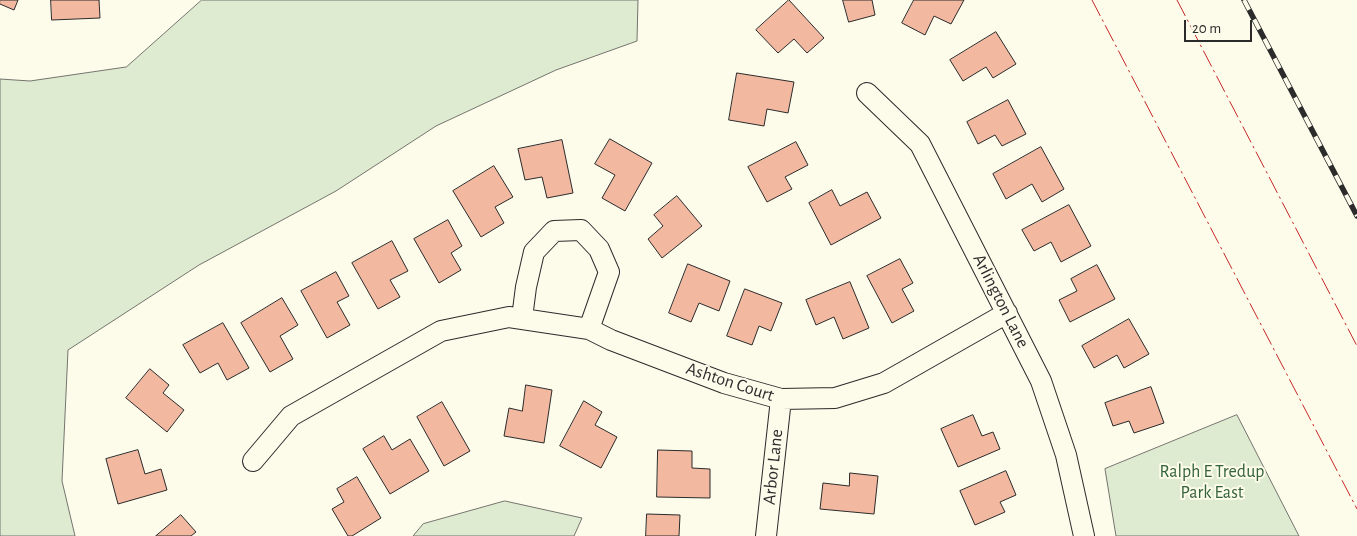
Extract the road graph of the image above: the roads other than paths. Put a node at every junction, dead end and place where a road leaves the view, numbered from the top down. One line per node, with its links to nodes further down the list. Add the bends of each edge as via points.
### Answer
1 (867, 93): 2 (street, Arlington Lane, via 920,144)
2 (1007, 313): 5 (street, Ashton Court, via 884,383 834,398); 8 (street, Arlington Lane, via 1041,381 1066,455)
3 (522, 318): 4 (street, Ashton Court); 4 (street, via 534,252 554,231 582,230 599,249 609,272); 6 (street, Ashton Court, via 509,317 441,331 291,416)
4 (589, 329): 5 (street, Ashton Court, via 724,383)
5 (781, 399): 7 (street, Arbor Lane)
6 (252, 461)
7 (766, 536)
8 (1084, 536)

